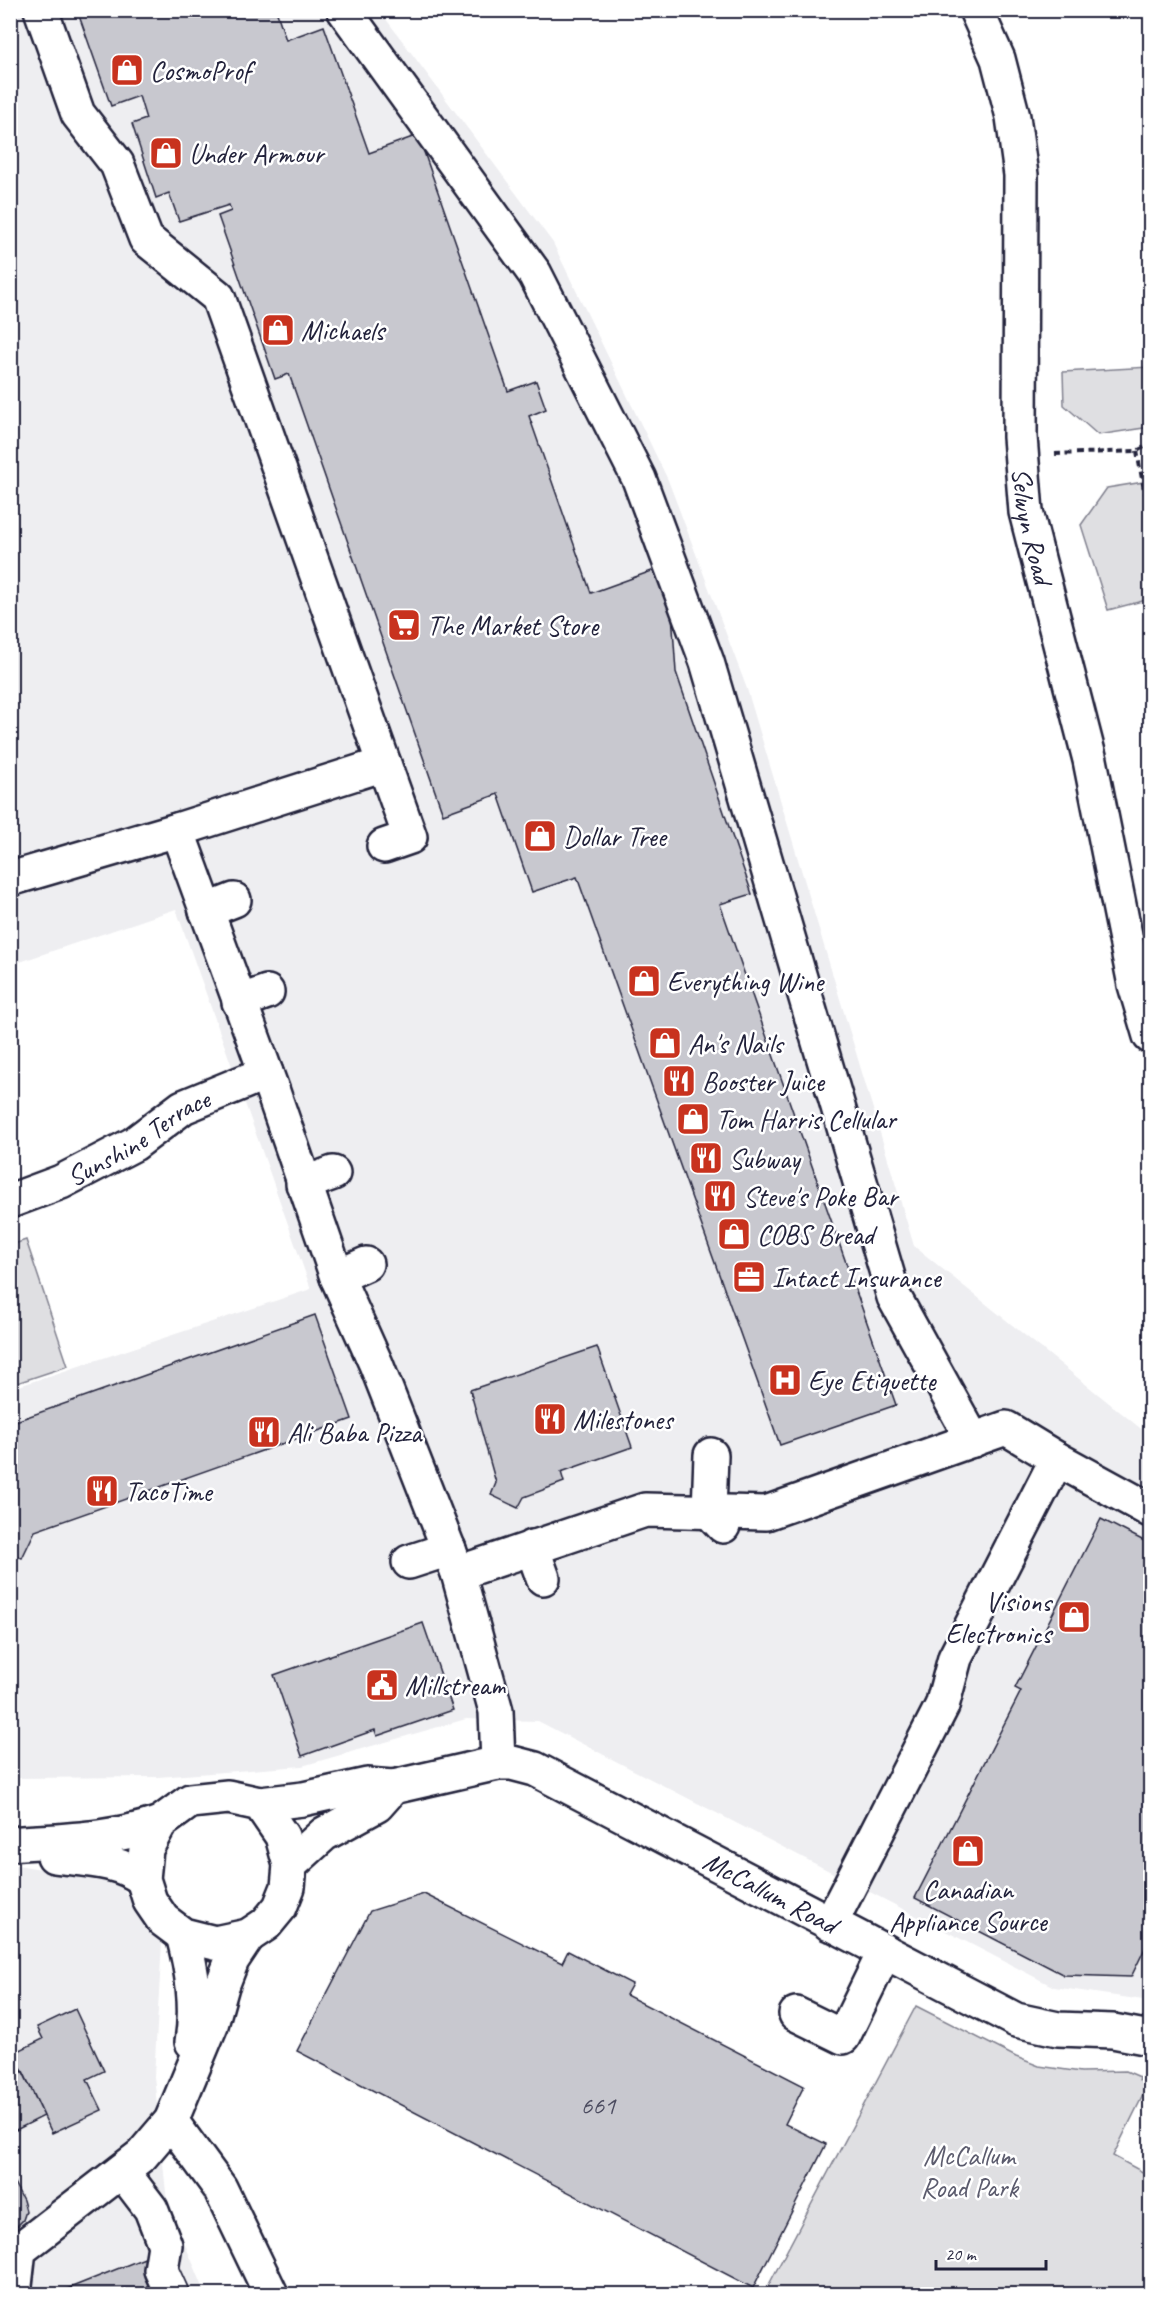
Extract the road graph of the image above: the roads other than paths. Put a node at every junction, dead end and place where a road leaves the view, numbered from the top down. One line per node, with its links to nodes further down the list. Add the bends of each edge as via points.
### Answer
1 (41, 10): 4 (street, via 51,68 78,114 94,154 117,164 137,242 218,297 213,318 343,684)
2 (344, 10): 15 (street, via 535,274 639,479 707,662 894,1297)
3 (976, 10): 8 (street, Selwyn Road, via 998,59 1022,175 1020,437 1026,512 1090,760 1135,985)
4 (384, 764): 5 (street); 6 (street, via 410,837)
5 (177, 830): 7 (street); 9 (street, via 220,906)
6 (384, 846)
7 (10, 879)
8 (1150, 1036)
9 (280, 1083): 11 (street); 12 (street, Sunshine Terrace, via 183,1107 134,1144 61,1182)
10 (333, 1173): 11 (street)
11 (303, 1184): 14 (street)
12 (10, 1201)
13 (366, 1264): 14 (street)
14 (337, 1277): 21 (street, via 388,1360)
15 (973, 1440): 17 (street, via 1006,1428); 19 (street, via 880,1481 766,1513)
16 (711, 1455): 19 (street)
17 (1057, 1459): 18 (street); 32 (street, via 955,1658 942,1706 866,1828)
18 (1150, 1510)
19 (717, 1520): 20 (street, via 645,1510 571,1546)
20 (532, 1547): 21 (street); 23 (street)
21 (454, 1561): 22 (street); 24 (street, via 496,1711)
22 (409, 1562)
23 (543, 1578)
24 (498, 1762): 25 (street, McCallum Road); 32 (street, McCallum Road, via 535,1769)
25 (393, 1787): 26 (street, McCallum Road, via 367,1785); 30 (street, via 378,1805 324,1834)
26 (260, 1804): 27 (street, via 228,1797 190,1801); 30 (street, via 282,1836)
27 (160, 1823): 28 (street, via 108,1837); 31 (street, via 146,1849)
28 (10, 1844)
29 (10, 1850): 31 (street, via 108,1862 130,1869)
30 (290, 1866): 34 (street, via 288,1887 280,1907 266,1924)
31 (142, 1879): 33 (street, via 163,1920)
32 (830, 1924): 35 (street, McCallum Road)
33 (183, 1935): 34 (street, via 215,1943); 38 (street, via 195,2006)
34 (248, 1936): 38 (street, via 232,1960)
35 (885, 1951): 36 (street, via 843,2037); 37 (street, McCallum Road, via 1016,2020 1058,2029 1113,2031)
36 (796, 2014)
37 (1150, 2038)
38 (184, 2091): 39 (street)
39 (171, 2121): 40 (street, via 142,2155); 44 (street, via 220,2188)
40 (122, 2171): 41 (street, via 65,2203); 43 (street, via 151,2209 165,2245 162,2270)
41 (15, 2250): 42 (street)
42 (14, 2295)
43 (172, 2295)
44 (271, 2295)

